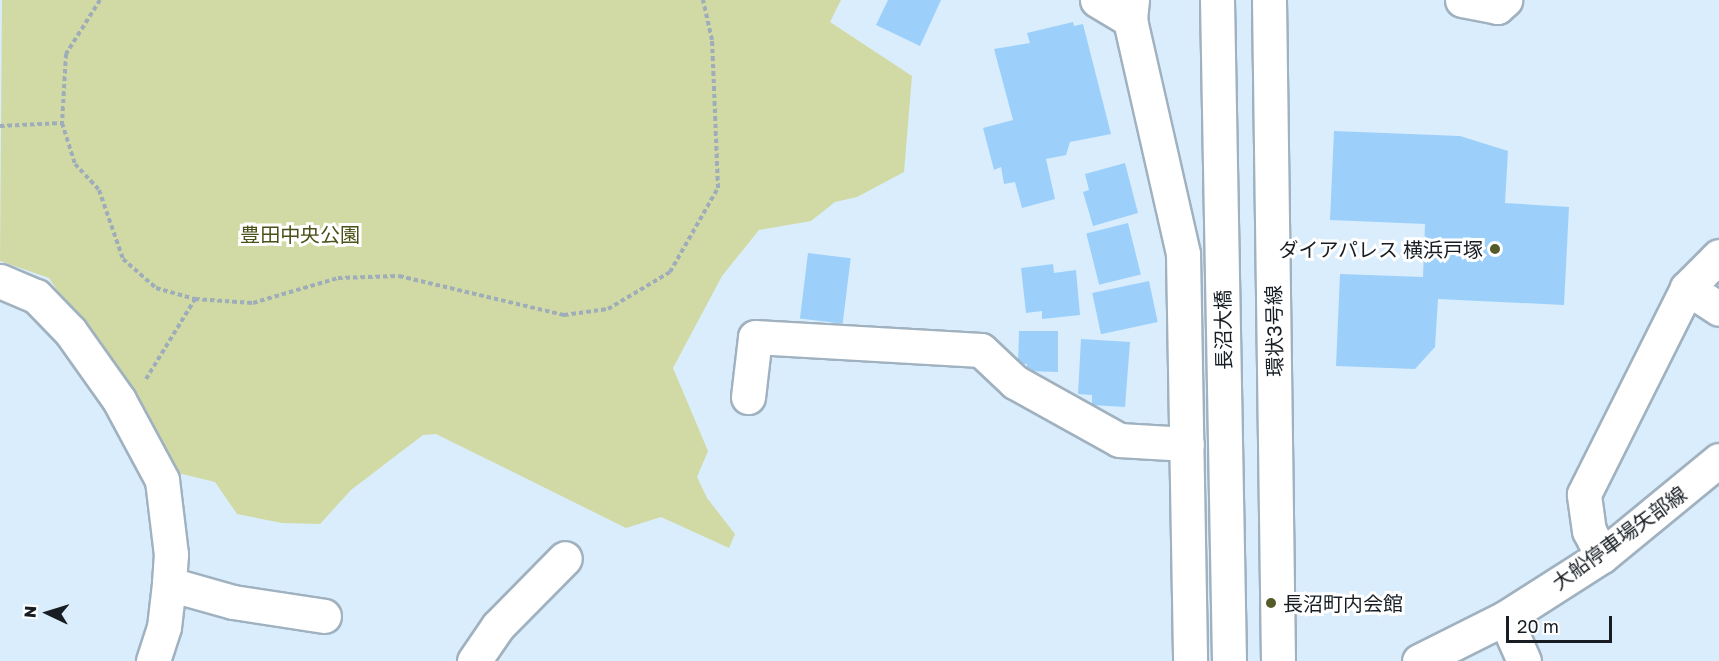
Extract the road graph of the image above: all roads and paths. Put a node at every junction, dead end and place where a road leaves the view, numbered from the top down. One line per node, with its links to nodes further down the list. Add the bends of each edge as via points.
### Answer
1 (100, 0): 9 (path, via 66,54)
2 (703, 0): 14 (path, via 712,40 718,188 670,272 608,309 564,315 399,276 338,278 253,303)
3 (1097, 0): 8 (street)
4 (1216, 0): 28 (street, 長沼大橋)
5 (1269, 0): 29 (street, 環状3号線)
6 (1462, 0): 7 (street, via 1497,7)
7 (1505, 0)
8 (1131, 10): 18 (street, via 1183,254)
9 (63, 123): 10 (path); 14 (path, via 75,164 99,190 123,259 156,288)
10 (0, 126)
11 (1719, 256): 13 (street)
12 (0, 281): 17 (street, via 36,296 70,331)
13 (1687, 288): 15 (street); 20 (street, via 1584,494 1589,531)
14 (195, 299): 17 (path, via 152,374)
15 (1719, 309)
16 (748, 398): 18 (street, via 755,337 981,350 1015,382 1119,440)
17 (119, 400): 22 (street, via 162,480 170,536)
18 (1187, 444): 27 (street)
19 (1719, 460): 20 (street, 大船停車場矢部線)
20 (1602, 556): 24 (street, 大船停車場矢部線)
21 (565, 558): 26 (street, via 498,626)
22 (170, 584): 23 (street, via 233,602); 25 (street, via 164,627)
23 (324, 616)
24 (1504, 618): 30 (street, 大船停車場矢部線); 31 (street)
25 (153, 661)
26 (474, 661)
27 (1190, 661)
28 (1229, 661)
29 (1278, 661)
30 (1419, 661)
31 (1524, 661)

